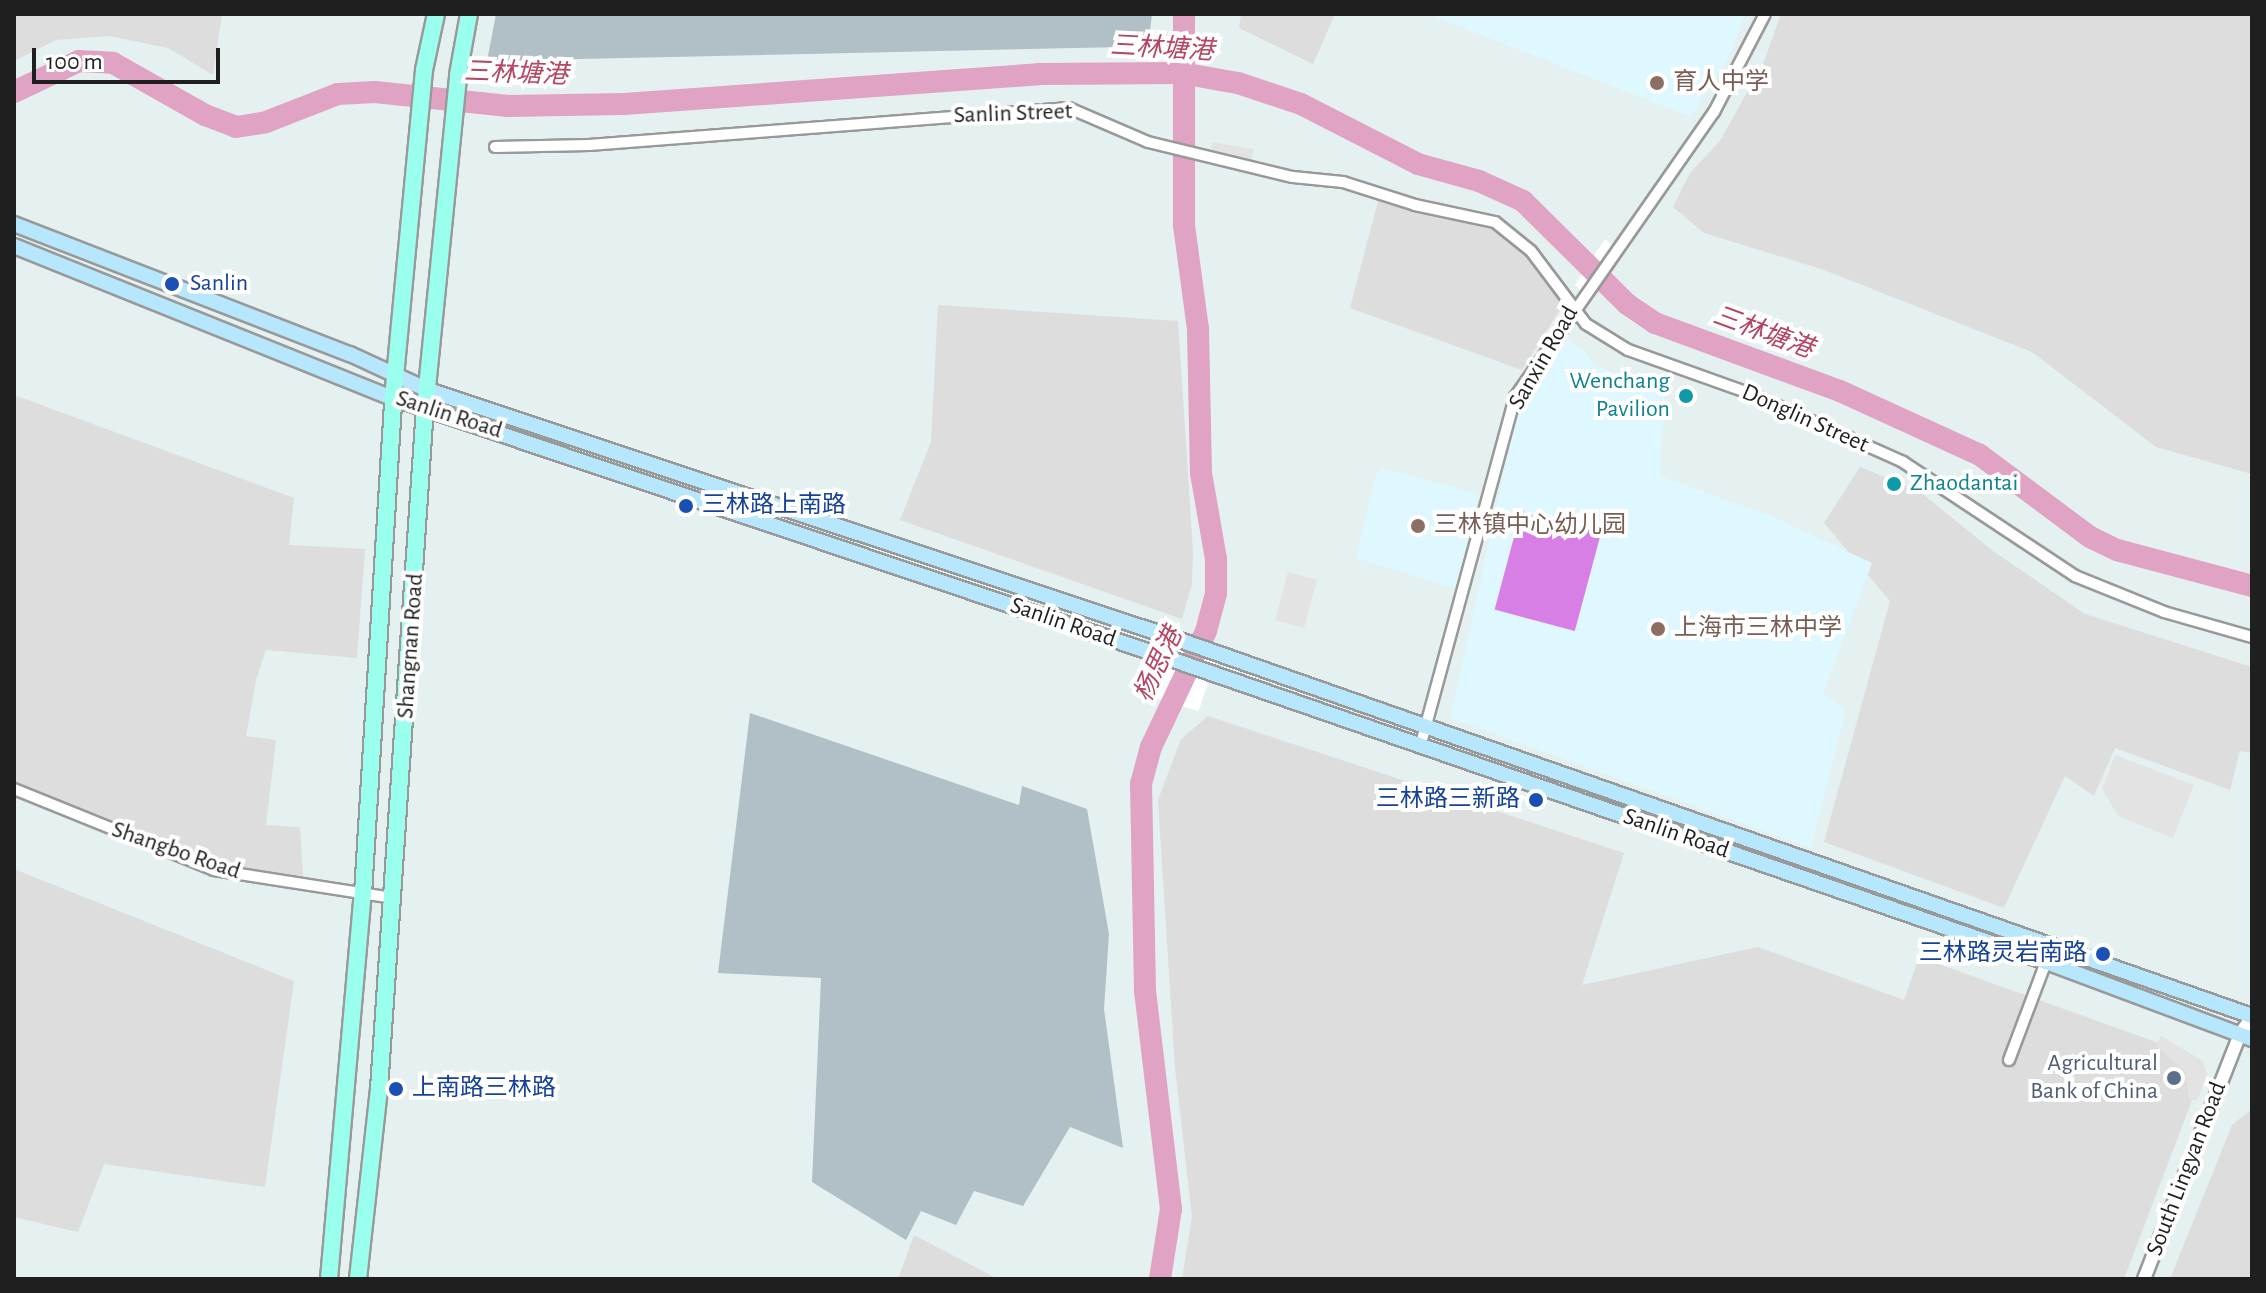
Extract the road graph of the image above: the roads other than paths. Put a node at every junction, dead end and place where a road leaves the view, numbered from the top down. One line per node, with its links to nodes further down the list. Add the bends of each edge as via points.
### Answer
1 (436, 14): 8 (main road, Shangnan Road, via 424,70)
2 (469, 14): 9 (main road, Shangnan Road, via 458,75)
3 (1765, 14): 7 (street, Sanxin Road, via 1714,112)
4 (495, 147): 7 (street, Sanlin Street, via 1080,110 1148,142 1495,222 1531,251)
5 (14, 224): 8 (main road, Sanlin Road, via 350,354)
6 (14, 246): 10 (main road, Sanlin Road)
7 (1576, 303): 12 (street, Donglin Street, via 1596,331 1642,357 1749,393 1903,462 2075,576 2164,612); 13 (street, Sanxin Road, via 1515,397)
8 (396, 378): 9 (main road, Sanlin Road); 10 (main road, Shangnan Road)
9 (428, 390): 11 (main road, Shangnan Road); 13 (main road, Sanlin Road, via 1168,636)
10 (393, 398): 11 (main road, Sanlin Road); 16 (main road, Shangnan Road)
11 (425, 408): 14 (main road, Sanlin Road); 17 (main road, Shangnan Road)
12 (2252, 637)
13 (1423, 729): 14 (street, Sanxin Road); 19 (main road, Sanlin Road)
14 (1420, 747): 18 (main road, Sanlin Road)
15 (14, 789): 16 (street, Shangbo Road, via 214,870)
16 (363, 894): 17 (street, Shangbo Road); 22 (main road, Shangnan Road)
17 (392, 898): 23 (main road, Shangnan Road)
18 (2046, 962): 20 (main road, Sanlin Road); 21 (street)
19 (2252, 1017): 20 (street, South Lingyan Road)
20 (2246, 1037): 24 (street, South Lingyan Road)
21 (2009, 1060)
22 (329, 1279)
23 (358, 1279)
24 (2144, 1279)

